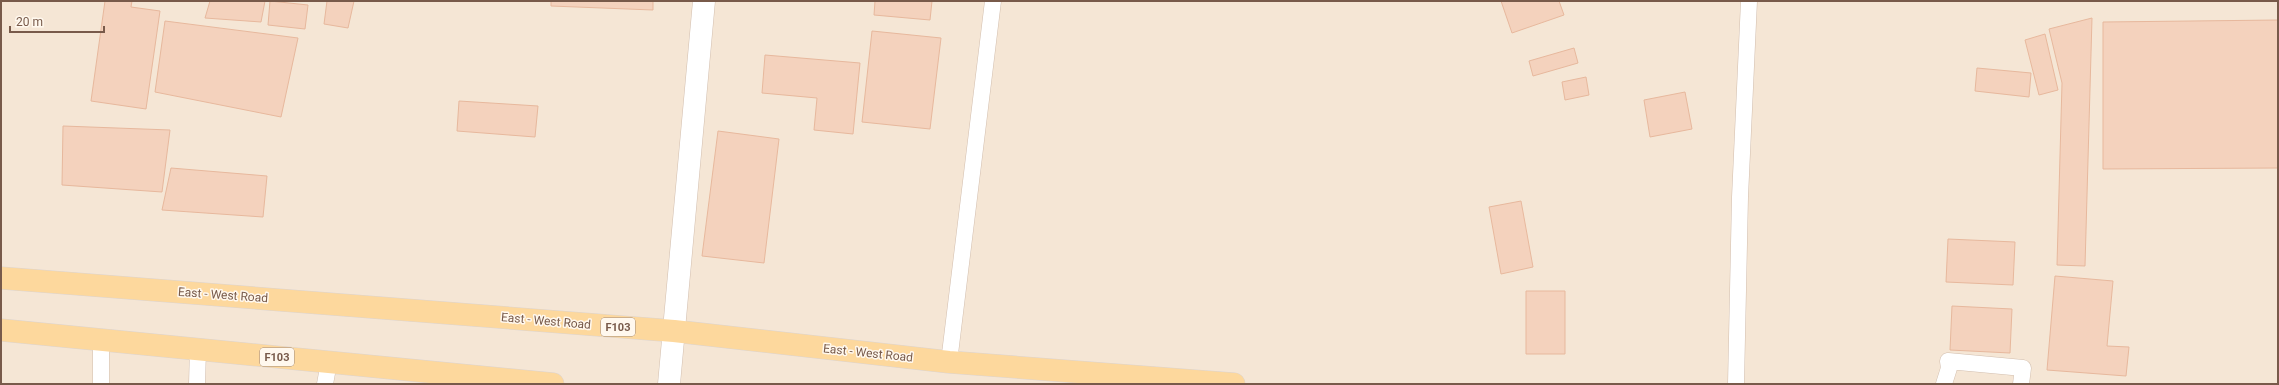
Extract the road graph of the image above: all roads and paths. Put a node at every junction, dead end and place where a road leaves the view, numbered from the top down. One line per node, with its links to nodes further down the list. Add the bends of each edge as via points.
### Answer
1 (704, 1): 6 (street)
2 (993, 1): 10 (lane)
3 (1749, 1): 17 (lane, via 1740,197)
4 (1, 278): 6 (main road, East - West Road / F103)
5 (1, 330): 7 (main road, F103)
6 (674, 331): 10 (main road, East - West Road / F103); 15 (street)
7 (101, 340): 8 (main road, F103); 11 (lane)
8 (198, 349): 9 (main road, F103); 12 (lane)
9 (329, 362): 13 (lane); 14 (main road, F103)
10 (949, 362): 16 (main road, East - West Road / F103)
11 (101, 384)
12 (197, 384)
13 (325, 384)
14 (553, 384)
15 (669, 384)
16 (1234, 384)
17 (1736, 384)
18 (1944, 384): 19 (lane, via 1949,368 1948,361 2023,368)
19 (2020, 384)

